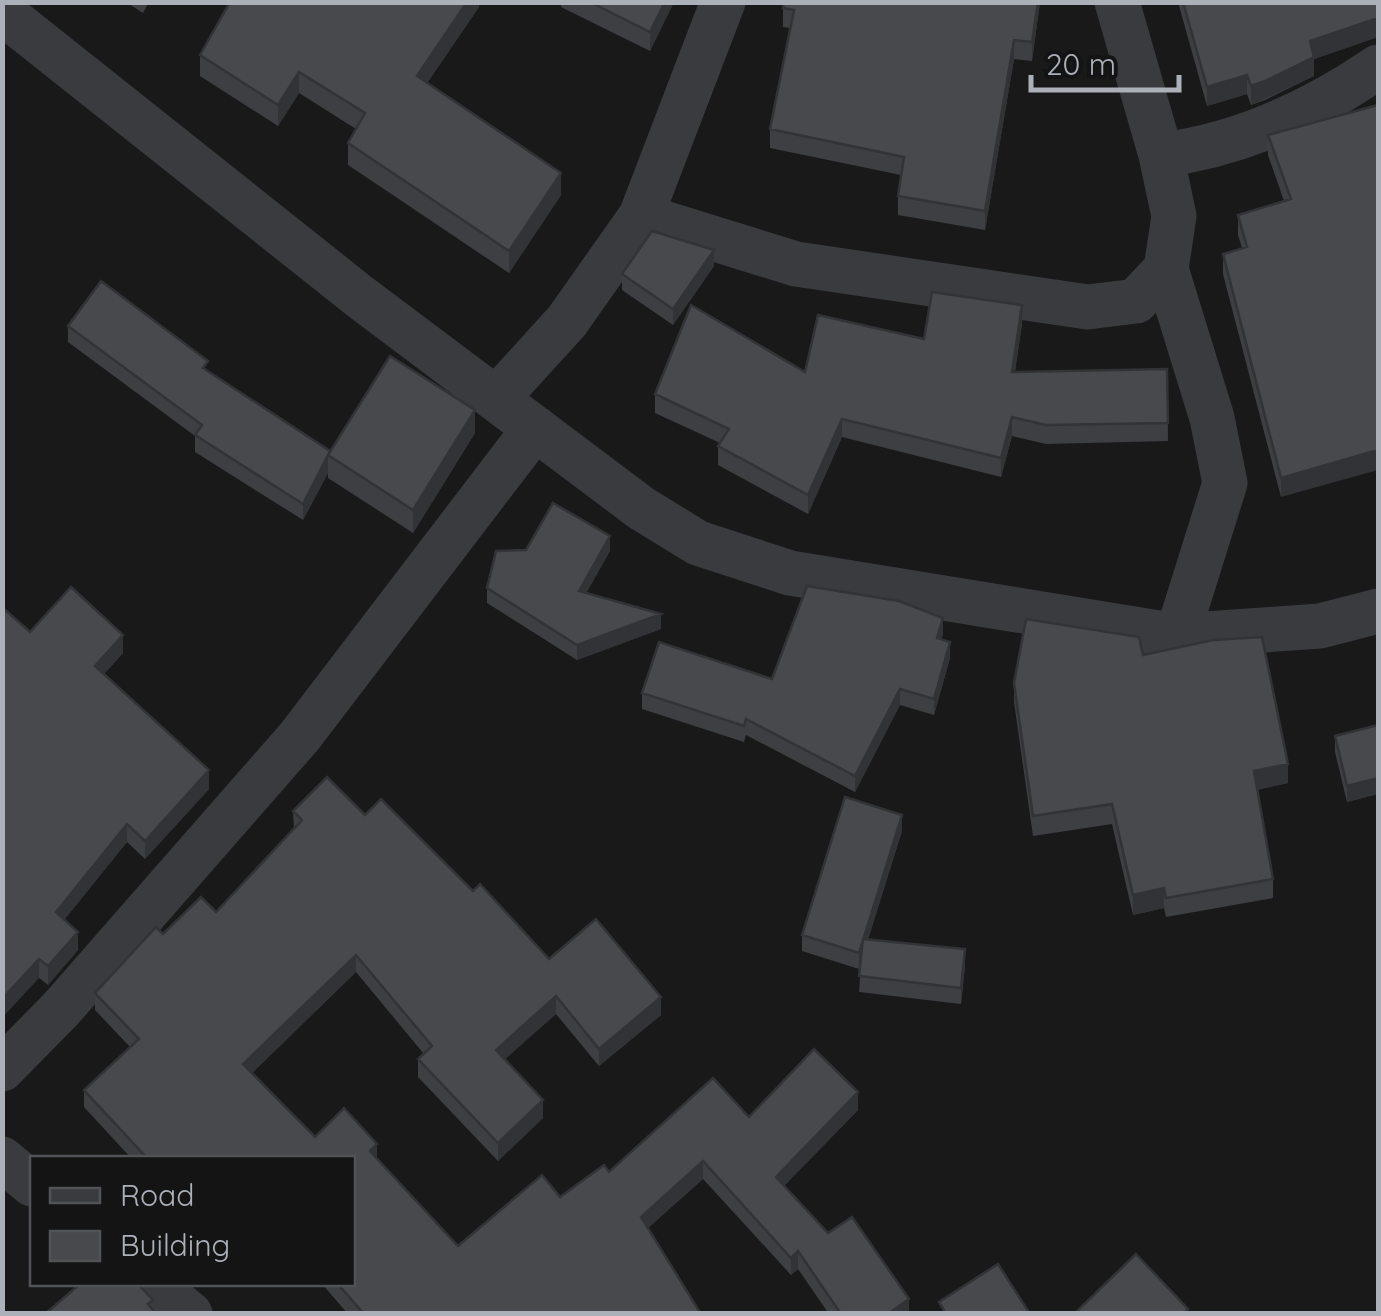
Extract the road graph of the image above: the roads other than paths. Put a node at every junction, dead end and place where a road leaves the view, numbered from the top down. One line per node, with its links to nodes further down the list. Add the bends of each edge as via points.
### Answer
1 (722, 2): 6 (street)
2 (1117, 2): 5 (street)
3 (2, 12): 8 (street)
4 (1378, 67): 5 (street, via 1272,127 1210,149)
5 (1162, 155): 7 (street, via 1174,216)
6 (641, 216): 7 (street, via 796,264 1088,307 1136,302); 8 (street, via 567,321)
7 (1166, 269): 11 (street, via 1226,483)
8 (496, 399): 9 (street)
9 (535, 428): 11 (street, via 698,542 790,573); 12 (street, via 300,736)
10 (1378, 611): 11 (street, via 1320,626)
11 (1177, 636)
12 (2, 1069)
13 (2, 1158): 14 (street)
14 (30, 1182)
15 (156, 1286): 16 (street)
16 (190, 1314)

